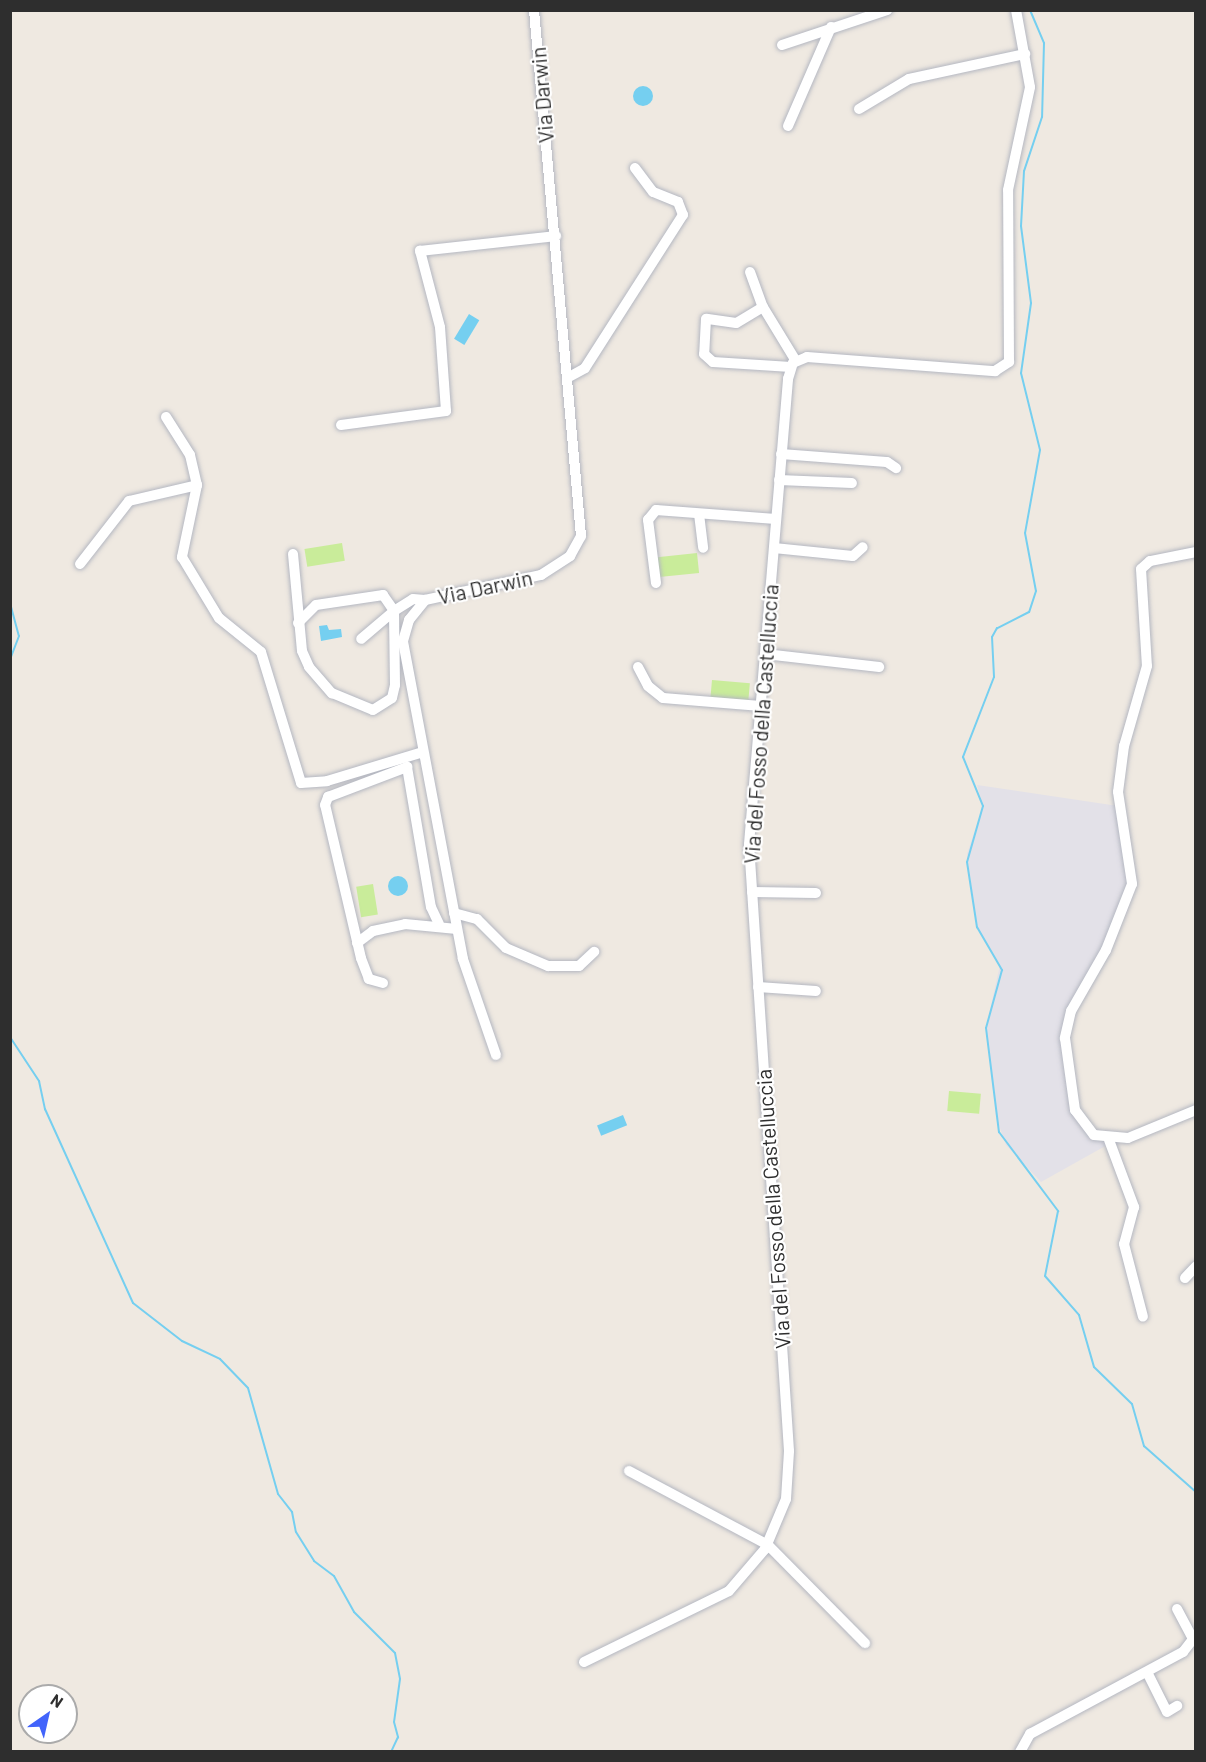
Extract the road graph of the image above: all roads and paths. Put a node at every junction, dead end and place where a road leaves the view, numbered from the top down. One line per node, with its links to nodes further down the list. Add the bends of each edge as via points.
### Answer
1 (534, 10): 10 (street, Via Darwin)
2 (887, 10): 4 (street)
3 (1016, 10): 6 (street)
4 (831, 27): 5 (street); 8 (street)
5 (782, 45)
6 (1025, 54): 7 (street, via 909,79); 13 (street, via 1029,103 1008,195 1009,362 995,371 811,357)
7 (859, 109)
8 (788, 126)
9 (635, 168): 14 (street, via 653,192 678,202 683,216 585,368)
10 (556, 236): 14 (street, Via Darwin); 16 (street, via 423,249 419,257 441,336 446,411)
11 (750, 272): 12 (street)
12 (763, 307): 13 (street); 13 (street, via 736,322 706,319 704,354 713,362)
13 (793, 364): 17 (street, Via del Fosso della Castelluccia)
14 (569, 378): 33 (street, Via Darwin, via 582,524 575,550 541,575)
15 (166, 417): 21 (street, via 190,455)
16 (341, 424)
17 (781, 454): 18 (street, via 887,462); 19 (street, Via del Fosso della Castelluccia)
18 (896, 468)
19 (779, 480): 20 (street); 25 (street, Via del Fosso della Castelluccia)
20 (852, 483)
21 (197, 485): 22 (street); 23 (street)
22 (180, 490): 23 (street); 31 (street, via 129,501)
23 (196, 500): 41 (street, via 181,542 182,557 219,618 261,652 301,783 327,781)
24 (699, 514): 25 (street); 27 (street); 32 (street, via 656,510 650,515)
25 (776, 519): 28 (street, Via del Fosso della Castelluccia)
26 (862, 547): 28 (street, via 853,556)
27 (703, 548)
28 (774, 548): 37 (street, Via del Fosso della Castelluccia)
29 (1196, 552): 54 (street, via 1150,561 1141,569 1148,666 1124,746 1118,792 1132,885 1065,1031 1077,1116 1090,1132)
30 (293, 554): 35 (street)
31 (80, 564)
32 (656, 584)
33 (425, 600): 34 (street, via 413,599); 41 (street, Via Darwin, via 409,620 403,641)
34 (394, 611): 35 (street, via 390,600 378,595 316,605); 35 (street, via 395,685 392,698 374,710 332,693 318,680 302,651); 36 (street)
35 (298, 623)
36 (361, 639)
37 (765, 654): 38 (street); 40 (street, Via del Fosso della Castelluccia)
38 (879, 666)
39 (638, 667): 40 (street, via 648,686 663,698)
40 (761, 706): 42 (street, Via del Fosso della Castelluccia, via 750,835)
41 (423, 752): 44 (street, Via Darwin)
42 (752, 892): 43 (street); 50 (street, Via del Fosso della Castelluccia)
43 (816, 893)
44 (454, 913): 46 (street, Via Darwin); 48 (street, via 486,924 506,948 539,964 579,966)
45 (439, 924): 46 (street); 47 (street, via 374,931); 47 (street, via 431,907 407,767 325,800)
46 (457, 929): 52 (street, Via Darwin, via 467,976)
47 (357, 944): 49 (street, via 369,979)
48 (594, 952)
49 (383, 983)
50 (758, 987): 51 (street); 59 (street, Via del Fosso della Castelluccia, via 789,1462 786,1499)
51 (816, 991)
52 (496, 1055)
53 (1196, 1110): 54 (street, via 1143,1134)
54 (1109, 1140): 57 (street, via 1134,1207 1124,1244)
55 (1196, 1266): 56 (street)
56 (1185, 1278)
57 (1143, 1317)
58 (629, 1471): 59 (street)
59 (768, 1545): 61 (street); 62 (street, Via del Fosso della Castelluccia, via 746,1575 717,1599)
60 (1177, 1609): 63 (street, via 1191,1645)
61 (865, 1642)
62 (584, 1662)
63 (1148, 1674): 64 (street, via 1167,1712); 65 (street, via 1032,1732)
64 (1177, 1706)
65 (1020, 1752)

